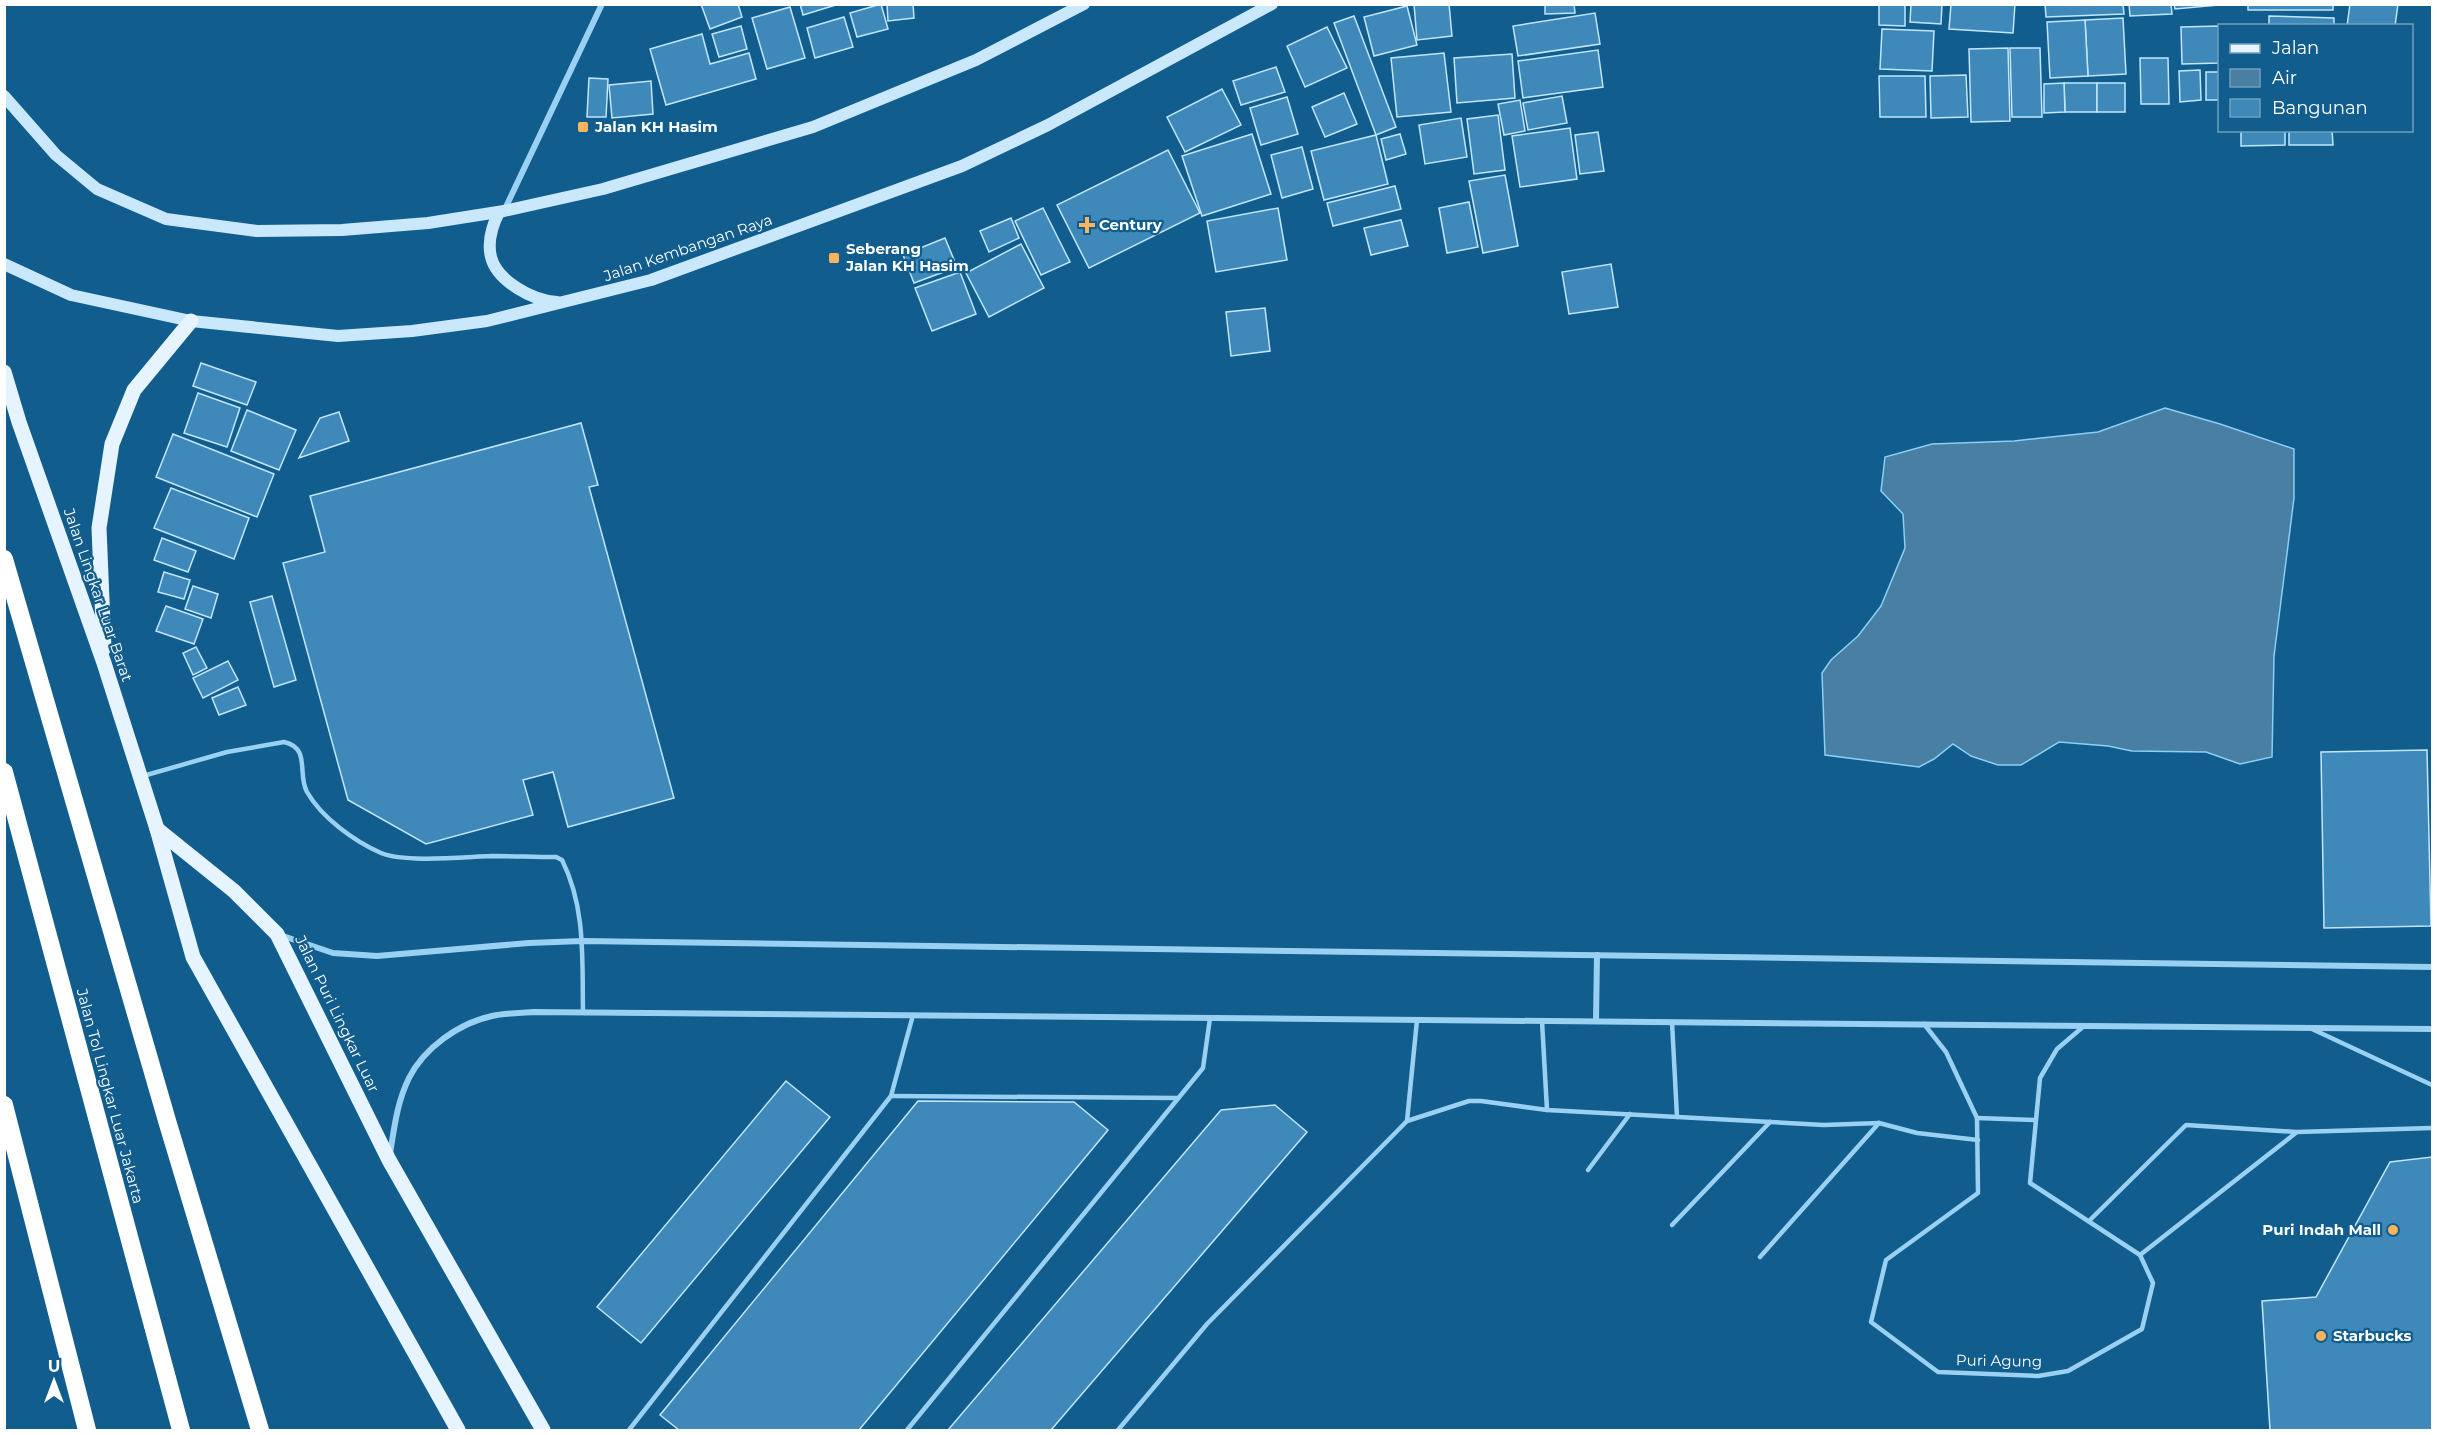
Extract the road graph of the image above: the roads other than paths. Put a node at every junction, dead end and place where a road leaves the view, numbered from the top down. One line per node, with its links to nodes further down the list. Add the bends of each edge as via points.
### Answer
1 (602, 4): 5 (street, via 542,136)
2 (1084, 4): 5 (main road, via 976,60 813,127 603,189)
3 (1272, 4): 7 (main road, Jalan Kembangan Raya, via 1048,125 962,166 651,280)
4 (4, 96): 5 (main road, via 56,155 97,189 166,219 258,231 342,230)
5 (501, 212): 7 (main road, via 490,230 491,258 509,285 546,302)
6 (4, 264): 8 (main road, Jalan Kembangan Raya, via 71,295)
7 (570, 302): 8 (main road, Jalan Kembangan Raya, via 487,321 338,336)
8 (191, 321): 11 (main road, via 134,390 112,444 99,528)
9 (4, 372): 11 (main road, Jalan Lingkar Luar Barat)
10 (4, 559): 53 (highway)
11 (104, 663): 13 (main road, Jalan Lingkar Luar Barat)
12 (4, 772): 52 (highway, Jalan Tol Lingkar Luar Jakarta)
13 (139, 778): 14 (main road, Jalan Lingkar Luar Barat); 16 (lane, via 227,752 284,742 293,744 299,751 306,790 319,808 345,832 382,854 423,859 492,856 562,860 575,889)
14 (157, 829): 15 (main road, Jalan Puri Lingkar Luar, via 234,891); 54 (main road, via 193,957)
15 (277, 934): 16 (street, via 333,953 378,956); 45 (main road, Jalan Puri Lingkar Luar)
16 (582, 941): 17 (street); 19 (lane)
17 (1597, 955): 18 (street); 24 (street)
18 (2433, 967)
19 (583, 1012): 20 (street); 45 (street, via 491,1016 456,1029 430,1051 410,1077 398,1107)
20 (913, 1015): 21 (street); 31 (lane)
21 (1210, 1017): 22 (street); 32 (lane, via 1203,1068)
22 (1417, 1020): 23 (street); 39 (lane)
23 (1542, 1021): 24 (street); 34 (lane)
24 (1596, 1021): 25 (street)
25 (1672, 1022): 26 (street); 36 (lane)
26 (1924, 1024): 27 (street); 37 (lane, Puri Agung, via 1946,1052)
27 (2085, 1026): 28 (street); 38 (lane, Puri Agung, via 2057,1049 2040,1078)
28 (2310, 1028): 29 (street); 30 (lane)
29 (2433, 1029)
30 (2433, 1084)
31 (891, 1096): 32 (lane); 56 (lane)
32 (1178, 1098): 57 (lane)
33 (4, 1105): 51 (highway)
34 (1547, 1110): 35 (lane); 39 (lane, via 1469,1101)
35 (1630, 1114): 36 (lane); 46 (lane)
36 (1677, 1117): 40 (lane)
37 (1977, 1118): 38 (lane); 44 (lane, Puri Agung)
38 (2035, 1120): 47 (lane, Puri Agung, via 2030,1183)
39 (1407, 1121): 58 (lane, via 1207,1324)
40 (1770, 1122): 41 (lane); 48 (lane)
41 (1879, 1124): 44 (lane); 50 (lane)
42 (2433, 1128): 43 (lane)
43 (2297, 1132): 47 (lane, via 2186,1125); 49 (lane)
44 (1978, 1140): 49 (lane, Puri Agung, via 1978,1192 1887,1260 1871,1322 1938,1372 2038,1376 2068,1371 2142,1329 2154,1283)
45 (389, 1160): 55 (main road, Jalan Puri Lingkar Luar)
46 (1588, 1170)
47 (2089, 1221): 49 (lane, Puri Agung)
48 (1672, 1225)
49 (2140, 1255)
50 (1760, 1257)
51 (87, 1431)
52 (181, 1431)
53 (260, 1431)
54 (458, 1431)
55 (543, 1431)
56 (629, 1431)
57 (907, 1431)
58 (1118, 1431)

